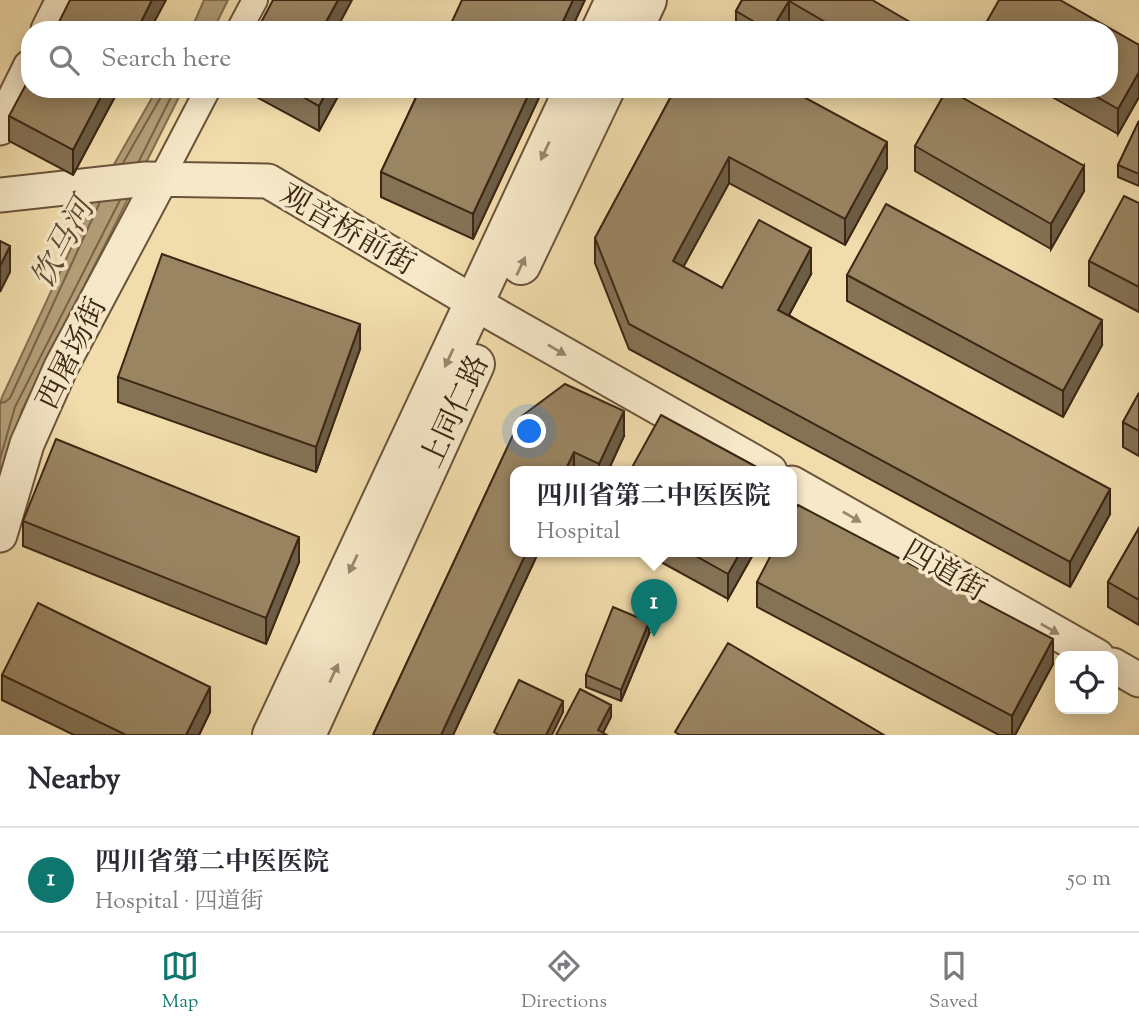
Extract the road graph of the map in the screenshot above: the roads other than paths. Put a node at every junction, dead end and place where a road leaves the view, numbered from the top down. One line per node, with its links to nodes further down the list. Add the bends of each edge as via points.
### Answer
1 (63, 0): 5 (street)
2 (255, 0): 6 (street)
3 (615, 0): 7 (street)
4 (647, 0): 8 (street)
5 (52, 21)
6 (244, 21)
7 (605, 21)
8 (637, 21)
9 (21, 85): 13 (street)
10 (202, 98): 14 (street)
11 (569, 98): 16 (street, one-way to 16)
12 (600, 98): 16 (street, 上同仁路, one-way to 12)
13 (0, 128)
14 (153, 179): 15 (street, 观音桥前街); 16 (street, 观音桥前街, via 268,181); 19 (street, 西屠场街, via 27,444)
15 (0, 195)
16 (486, 310): 17 (street, one-way to 17); 23 (street, one-way to 23); 24 (street, 上同仁路, one-way to 16)
17 (761, 466)
18 (797, 486): 20 (street, 四道街, one-way to 20)
19 (0, 535)
20 (1088, 651)
21 (1118, 668): 22 (street)
22 (1139, 680)
23 (272, 735)
24 (306, 735)

